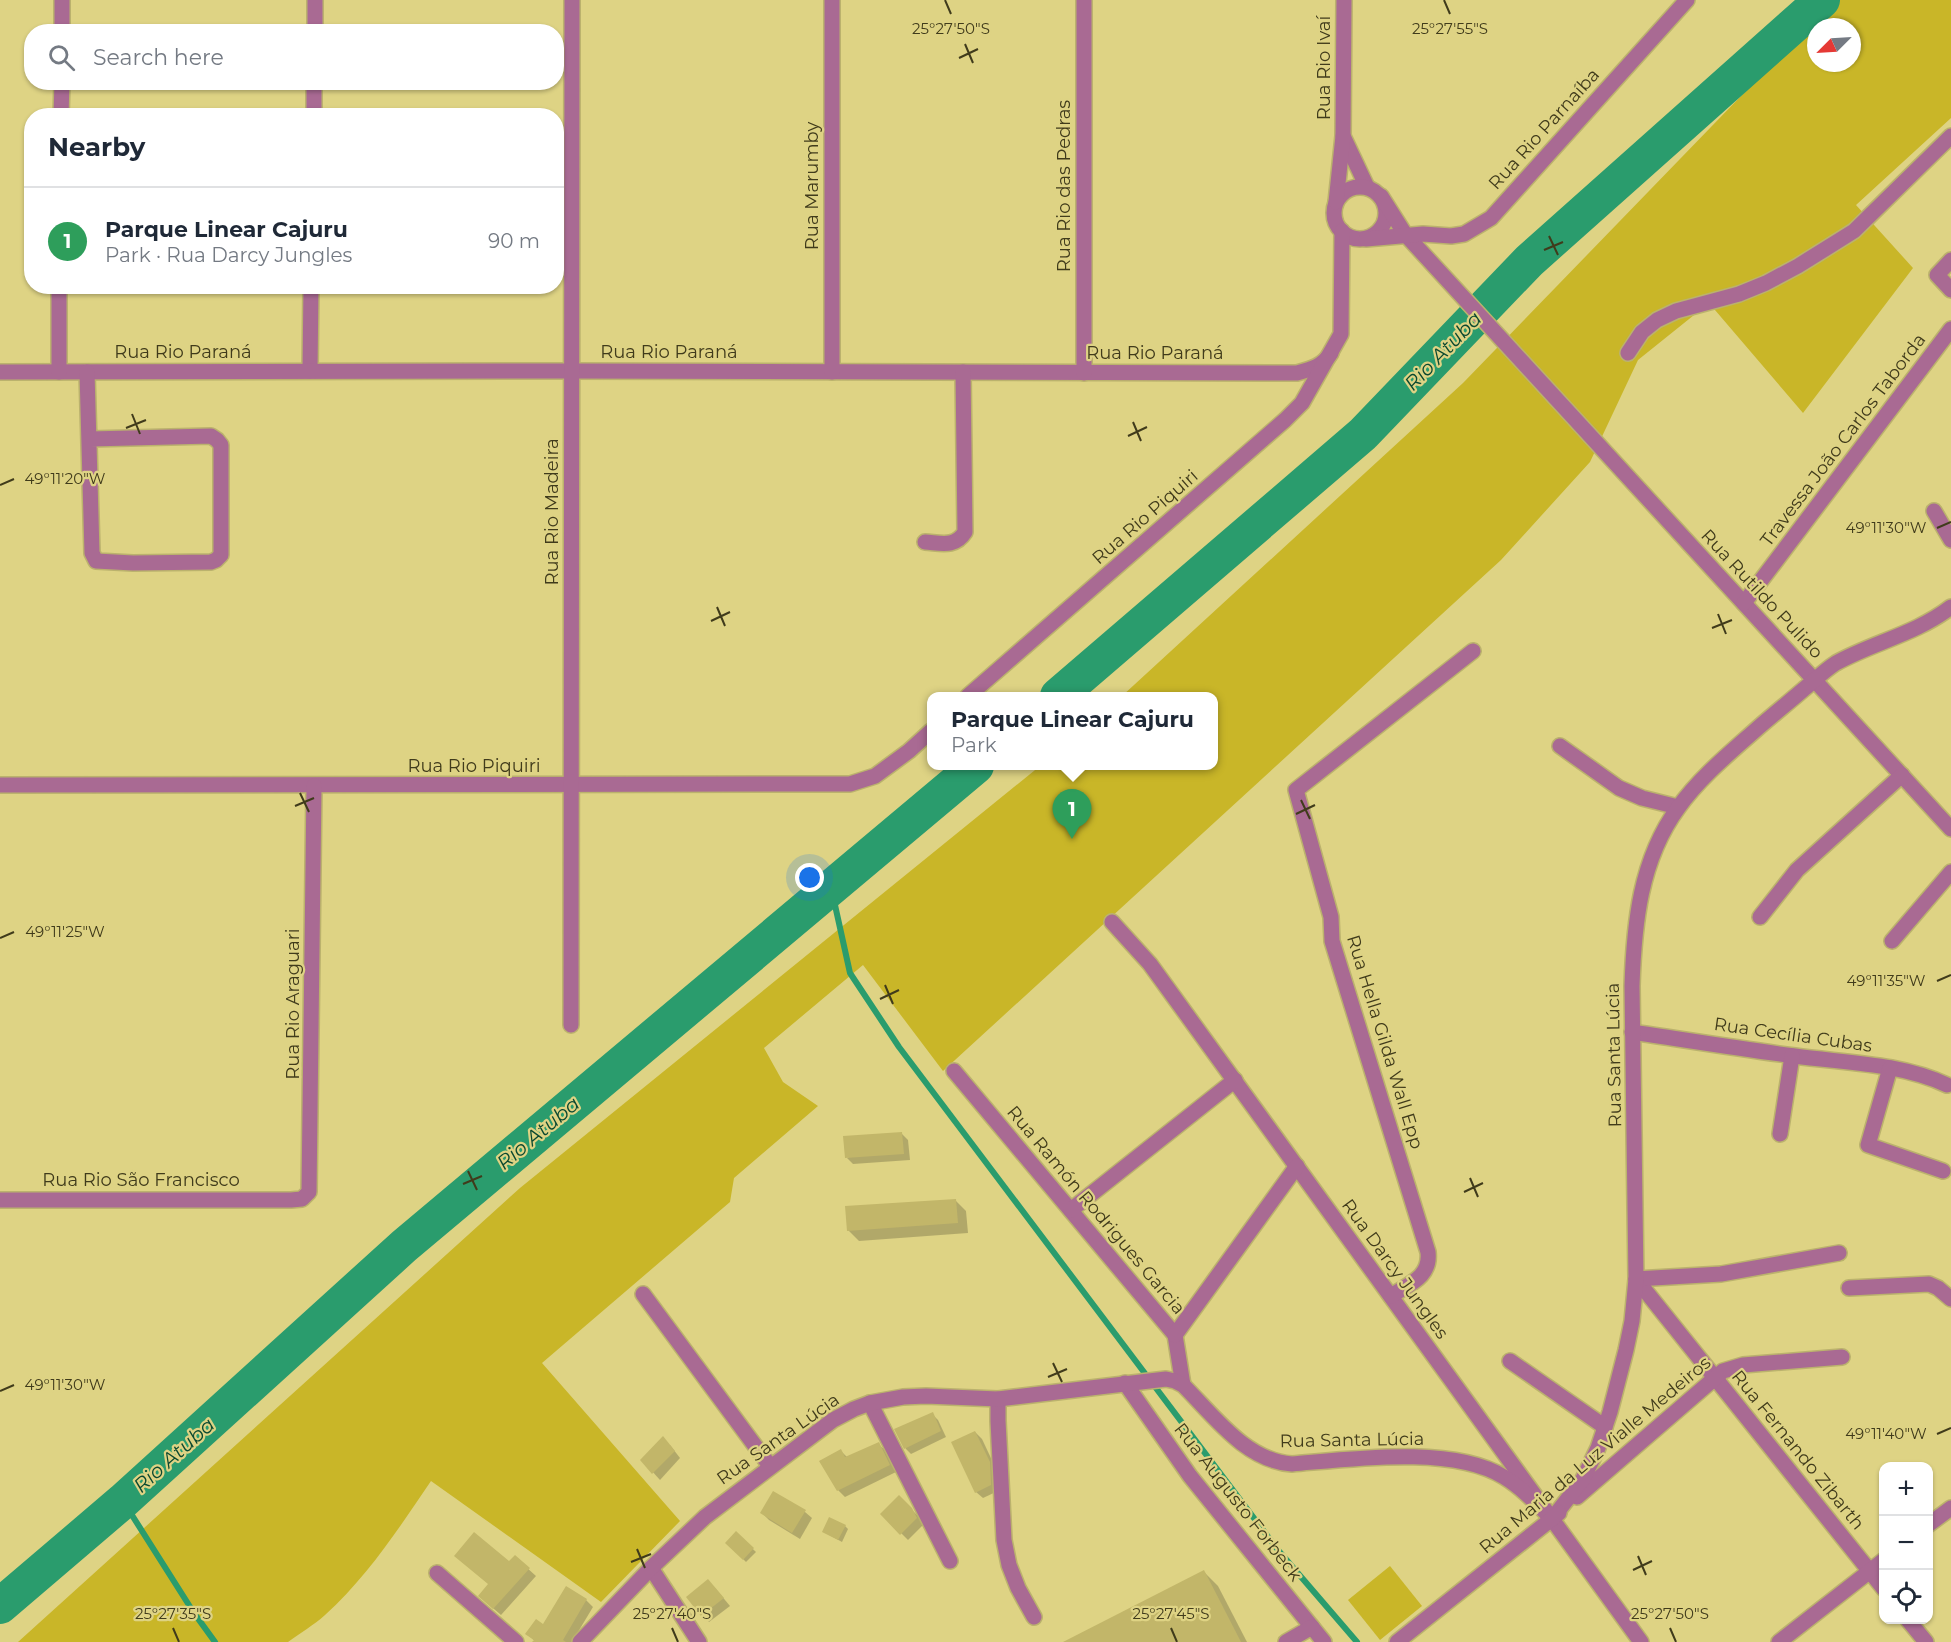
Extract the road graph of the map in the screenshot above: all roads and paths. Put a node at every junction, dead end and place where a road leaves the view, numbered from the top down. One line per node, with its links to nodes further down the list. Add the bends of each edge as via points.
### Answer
1 (62, 0): 8 (street)
2 (315, 0): 9 (street)
3 (572, 0): 30 (street, Rua Rio Madeira)
4 (832, 0): 34 (street, Rua Marumby)
5 (1084, 0): 36 (street, Rua Rio das Pedras)
6 (1344, 0): 14 (street, Rua Rio Ivaí)
7 (1687, 0): 20 (street, Rua Rio Parnaíba, via 1491,218 1464,234)
8 (62, 24)
9 (315, 24)
10 (62, 90): 12 (street)
11 (314, 90): 13 (street)
12 (61, 108)
13 (314, 108)
14 (1343, 136): 16 (street, Rua Rio Ivaí); 18 (street, Rua Rio Ivaí)
15 (1951, 136): 28 (street, via 1854,231 1766,283 1657,320 1642,332)
16 (1367, 188): 17 (street); 18 (street, via 1349,189)
17 (1381, 196): 20 (street); 21 (street, via 1387,217 1383,227)
18 (1336, 202): 19 (street, via 1336,222)
19 (1342, 231): 21 (street, via 1349,237); 27 (street, via 1341,334)
20 (1405, 234): 21 (street); 41 (street, Rua Rutildo Pulido)
21 (1366, 239)
22 (1951, 260): 23 (street, via 1937,275)
23 (1951, 290)
24 (59, 294): 32 (street)
25 (311, 294): 29 (street)
26 (1951, 329): 41 (street, Travessa João Carlos Taborda)
27 (1331, 353): 36 (street, Rua Rio Paraná, via 1317,367 1298,373); 45 (street, Rua Rio Piquiri, via 1302,403 1285,420)
28 (1629, 353)
29 (310, 371): 30 (street, Rua Rio Paraná); 33 (street, Rua Rio Paraná)
30 (572, 371): 34 (street, Rua Rio Paraná); 51 (street, Rua Rio Madeira)
31 (0, 372): 32 (street, Rua Rio Paraná)
32 (58, 372): 33 (street, Rua Rio Paraná)
33 (87, 372): 37 (street)
34 (832, 372): 35 (street, Rua Rio Paraná)
35 (963, 372): 36 (street, Rua Rio Paraná); 40 (street, via 965,532 960,540 951,543)
36 (1084, 373)
37 (90, 439): 37 (street, via 211,436 218,440 221,555 211,562 96,561 92,554)
38 (1934, 511): 39 (street)
39 (1951, 540)
40 (925, 542)
41 (1744, 603): 44 (street, Rua Rutildo Pulido)
42 (1951, 607): 44 (street, Rua Santa Lúcia, via 1920,628 1838,663)
43 (1473, 651): 75 (street, Rua Hella Gilda Wall Epp, via 1296,790 1331,917 1332,941 1428,1252 1423,1275)
44 (1815, 680): 48 (street, Rua Rutildo Pulido); 52 (street, Rua Santa Lúcia, via 1736,748)
45 (973, 692)
46 (927, 735): 51 (street, Rua Rio Piquiri, via 875,776 850,784)
47 (1560, 746): 52 (street, via 1619,788)
48 (1902, 775): 53 (street, Rua Rutildo Pulido); 55 (street, via 1797,870)
49 (0, 785): 50 (street, Rua Rio Piquiri)
50 (314, 786): 51 (street, Rua Rio Piquiri); 68 (street, Rua Rio Araguari, via 309,1192 302,1199)
51 (571, 786): 58 (street, Rua Rio Madeira)
52 (1678, 807): 59 (street, Rua Santa Lúcia, via 1661,834 1641,892 1633,952)
53 (1951, 829)
54 (1951, 872): 57 (street)
55 (1760, 917)
56 (1112, 922): 63 (street, Rua Darcy Jungles, via 1150,964)
57 (1892, 941)
58 (571, 1025)
59 (1632, 1032): 60 (street, Rua Cecília Cubas); 72 (street, Rua Santa Lúcia)
60 (1792, 1056): 61 (street, Rua Cecília Cubas); 65 (street)
61 (1890, 1068): 64 (street, Rua Cecília Cubas); 67 (street, via 1868,1145)
62 (954, 1071): 70 (street, Rua Ramón Rodrigues Garcia)
63 (1234, 1080): 66 (street, Rua Darcy Jungles); 70 (street)
64 (1947, 1084)
65 (1780, 1134)
66 (1297, 1166): 75 (street, Rua Darcy Jungles); 77 (street)
67 (1943, 1171)
68 (282, 1199): 69 (street, Rua Rio São Francisco)
69 (0, 1200)
70 (1071, 1210): 77 (street, Rua Ramón Rodrigues Garcia)
71 (1839, 1254): 72 (street, via 1721,1274)
72 (1636, 1279): 80 (street, Rua Fernando Zibarth); 85 (street, Rua Santa Lúcia, via 1630,1331)
73 (1850, 1288): 76 (street, via 1929,1284)
74 (643, 1294): 86 (street)
75 (1391, 1296): 88 (street, Rua Darcy Jungles)
76 (1951, 1299)
77 (1175, 1335): 82 (street, Rua Ramón Rodrigues Garcia)
78 (1842, 1357): 80 (street, Rua Maria da Luz Vialle Medeiros, via 1743,1365 1731,1367)
79 (1510, 1361): 85 (street)
80 (1715, 1378): 88 (street, Rua Maria da Luz Vialle Medeiros); 93 (street, Rua Fernando Zibarth)
81 (1125, 1383): 82 (street, Rua Santa Lúcia, via 1166,1379); 83 (street, Rua Santa Lúcia); 98 (street, Rua Augusto Forbeck, via 1190,1476)
82 (1184, 1385): 88 (street, Rua Santa Lúcia, via 1242,1444 1267,1460 1292,1464 1390,1457 1458,1461 1503,1476)
83 (999, 1399): 84 (street, Rua Santa Lúcia, via 926,1396); 96 (street, via 1004,1540 1009,1565)
84 (870, 1403): 86 (street, Rua Santa Lúcia, via 833,1420); 90 (street)
85 (1605, 1427): 88 (street, Rua Santa Lúcia, via 1583,1479)
86 (770, 1466): 92 (street, Rua Santa Lúcia, via 705,1517)
87 (1951, 1508): 89 (street)
88 (1552, 1519): 106 (street, Rua Maria da Luz Vialle Medeiros); 107 (street, Rua Darcy Jungles)
89 (1933, 1522)
90 (950, 1561)
91 (1879, 1564): 93 (street)
92 (651, 1568): 99 (street, Rua Santa Lúcia); 103 (street)
93 (1869, 1571): 95 (street, Rua Fernando Zibarth); 108 (street)
94 (437, 1573): 100 (street)
95 (1879, 1583)
96 (1034, 1617)
97 (1911, 1624): 109 (street)
98 (1312, 1627): 104 (street); 105 (street, Rua Augusto Forbeck)
99 (593, 1629): 101 (street, Rua Santa Lúcia); 102 (street)
100 (516, 1642)
101 (580, 1642)
102 (602, 1642)
103 (699, 1642)
104 (1286, 1642)
105 (1324, 1642)
106 (1397, 1642)
107 (1641, 1642)
108 (1779, 1642)
109 (1926, 1642)

